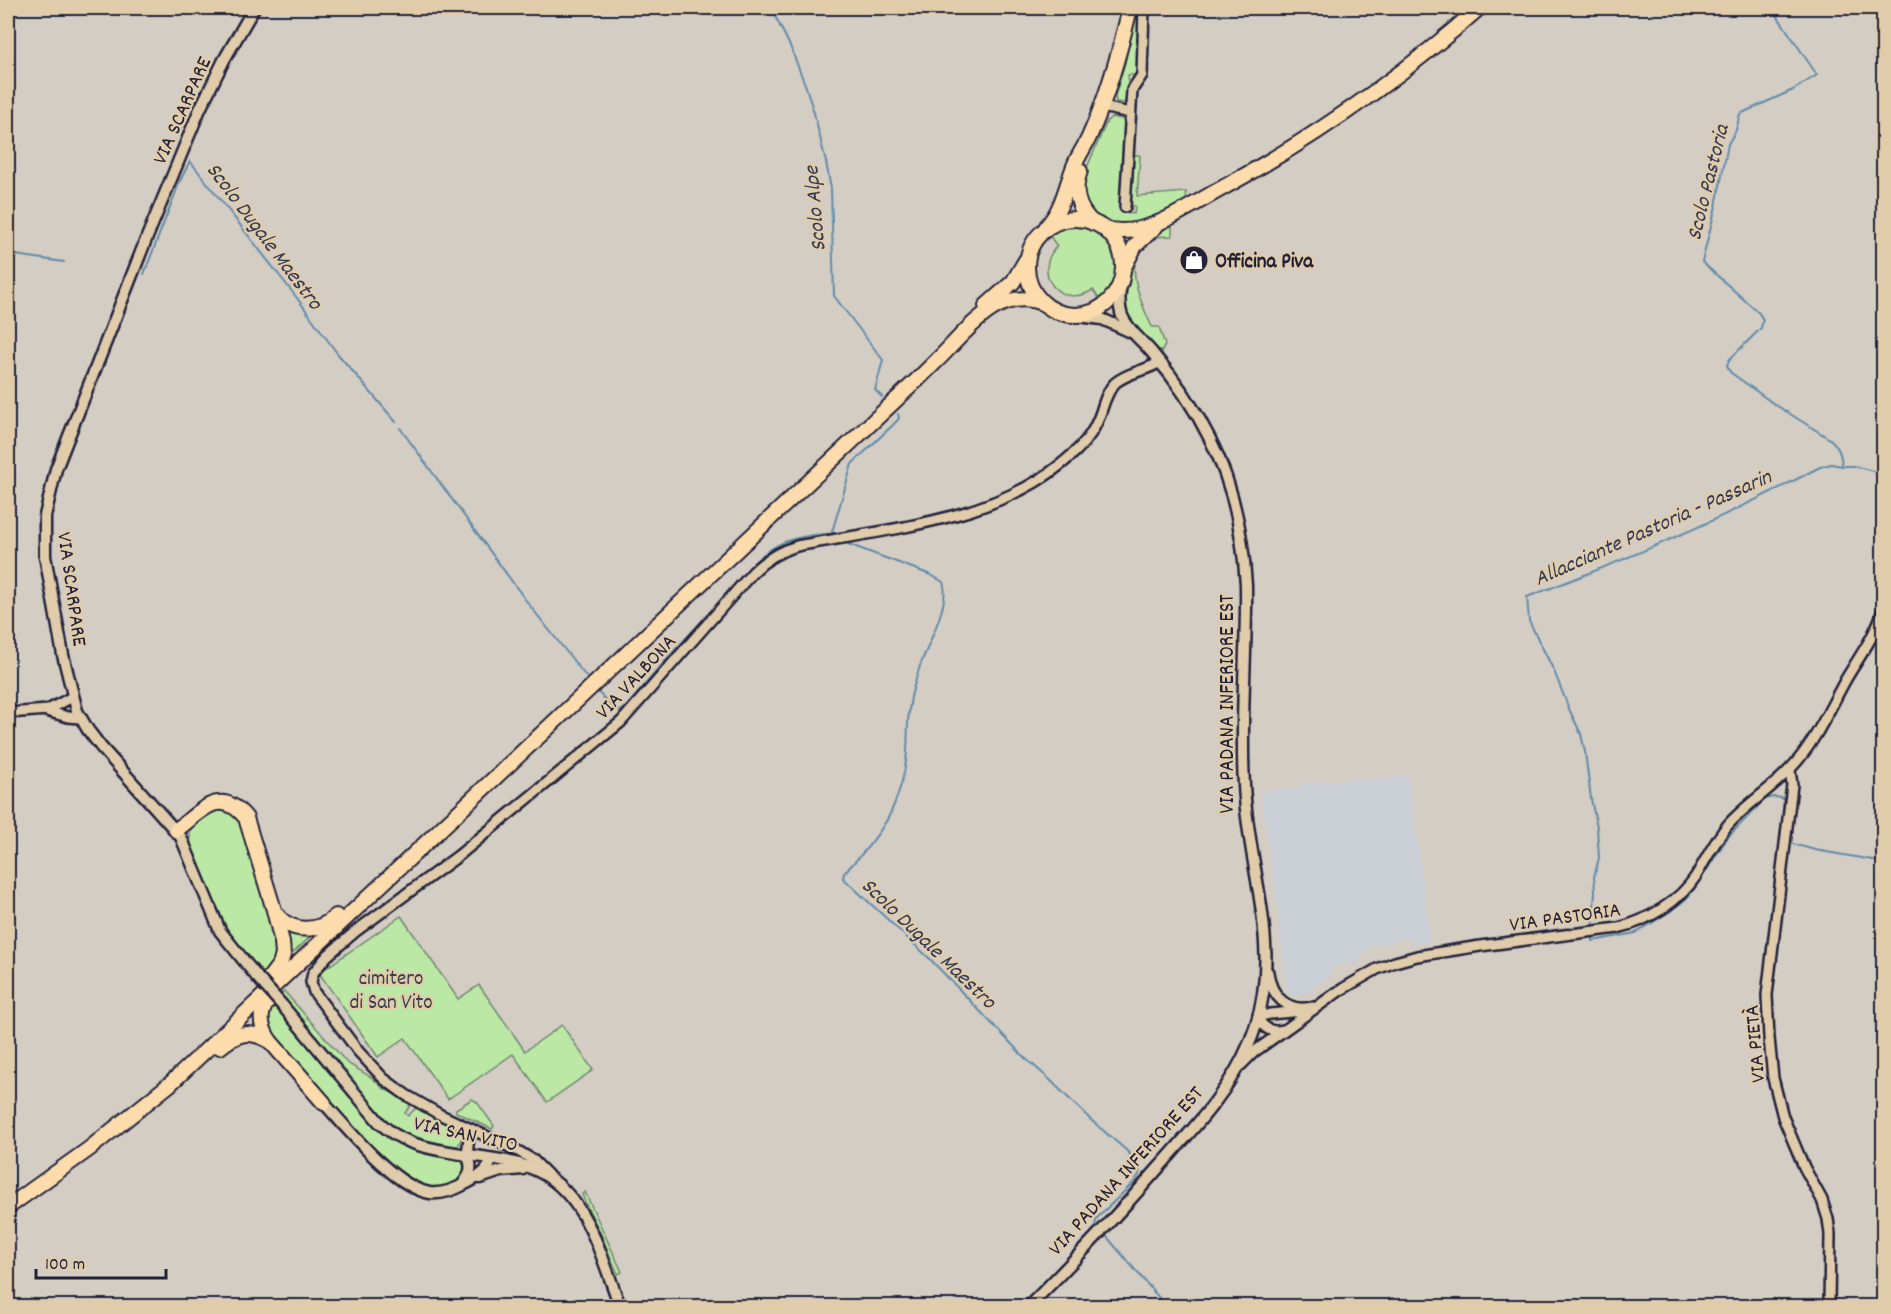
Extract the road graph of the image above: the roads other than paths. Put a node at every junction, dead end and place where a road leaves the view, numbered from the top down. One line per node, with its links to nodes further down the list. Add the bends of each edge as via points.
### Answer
1 (254, 8): 22 (street, VIA SCARPARE, via 200,109 52,482 44,526 45,556)
2 (1130, 8): 5 (main road)
3 (1144, 8): 6 (street, via 1142,75 1132,87)
4 (1479, 8): 9 (main road, via 1348,111 1265,164)
5 (1102, 107): 6 (street); 7 (main road)
6 (1130, 112): 8 (street)
7 (1091, 134): 10 (main road, via 1076,191 1080,206); 11 (main road, via 1074,165 1057,214)
8 (1125, 207)
9 (1165, 220): 10 (main road, via 1126,231); 13 (main road, via 1135,246)
10 (1098, 225): 11 (main road, via 1079,219 1065,220); 13 (main road, via 1119,247)
11 (1040, 235): 12 (main road)
12 (1029, 253): 15 (main road, via 1029,281); 17 (main road, via 1013,282)
13 (1124, 270): 14 (main road)
14 (1120, 284): 16 (main road, via 1103,307); 18 (street, VIA PADANA INFERIORE EST, via 1120,310)
15 (1044, 304): 16 (main road, via 1060,313); 17 (main road, via 1025,299 1005,302)
16 (1078, 316): 18 (street, VIA PADANA INFERIORE EST, via 1102,319)
17 (968, 329): 28 (main road)
18 (1135, 335): 19 (street, VIA PADANA INFERIORE EST)
19 (1160, 362): 31 (street, VIA PADANA INFERIORE EST, via 1192,407 1216,452 1232,494 1241,535 1246,585 1244,785); 41 (street, VIA VALBONA, via 1114,384 1096,425 1083,442 1060,465 1020,491 960,514 797,546 767,560 621,723 466,850 356,931 318,966 311,979 314,992 374,1069 406,1095)
20 (1884, 606): 21 (street, VIA PASTORIA)
21 (1881, 622): 26 (street, VIA PASTORIA)
22 (72, 697): 23 (street); 25 (street, VIA SCARPARE)
23 (44, 711): 24 (street); 25 (street)
24 (8, 713)
25 (80, 718): 27 (street, VIA SCARPARE)
26 (1790, 770): 33 (street, VIA PASTORIA, via 1727,826 1686,888 1670,903 1633,924 1600,932 1417,956 1361,977); 51 (street, VIA PIETÀ, via 1792,785 1767,995 1769,1038 1773,1078 1783,1117 1828,1219)
27 (176, 830): 29 (main road, via 209,805 224,804 239,811 250,827); 32 (street, VIA SCARPARE, via 222,935)
28 (390, 876): 29 (main road, via 319,927 294,927); 30 (main road)
29 (274, 910): 37 (main road, via 282,942 280,964)
30 (343, 920): 36 (main road, via 264,1005 261,1022); 37 (main road)
31 (1267, 961): 33 (street, via 1270,984 1280,1000 1293,1008); 34 (street, VIA PADANA INFERIORE EST)
32 (258, 977): 43 (street, VIA SAN VITO, bridge, via 387,1129 414,1145)
33 (1315, 1006): 34 (street, VIA PASTORIA); 35 (street, VIA PASTORIA)
34 (1258, 1018): 35 (street, via 1270,1031); 38 (street, VIA PADANA INFERIORE EST)
35 (1287, 1028): 38 (street, VIA PASTORIA)
36 (270, 1041): 39 (main road, via 252,1034 233,1037); 40 (main road)
37 (197, 1058): 39 (main road)
38 (1234, 1072): 50 (street, VIA PADANA INFERIORE EST, via 1178,1146)
39 (170, 1084): 48 (main road)
40 (324, 1103): 47 (street, via 360,1143 409,1185 431,1193)
41 (470, 1129): 42 (street, VIA VALBONA); 43 (street)
42 (485, 1135): 44 (street, via 491,1144); 46 (street, VIA VALBONA, via 526,1155)
43 (466, 1155): 44 (street, VIA SAN VITO); 47 (street, via 470,1173)
44 (491, 1159): 45 (street, VIA SAN VITO); 47 (street, via 485,1172)
45 (535, 1170): 46 (street, VIA SAN VITO); 47 (street, via 507,1170)
46 (549, 1177): 49 (street, VIA SAN VITO, via 582,1214)
47 (461, 1186)
48 (8, 1207)
49 (620, 1306)
50 (1029, 1306)
51 (1829, 1306)

